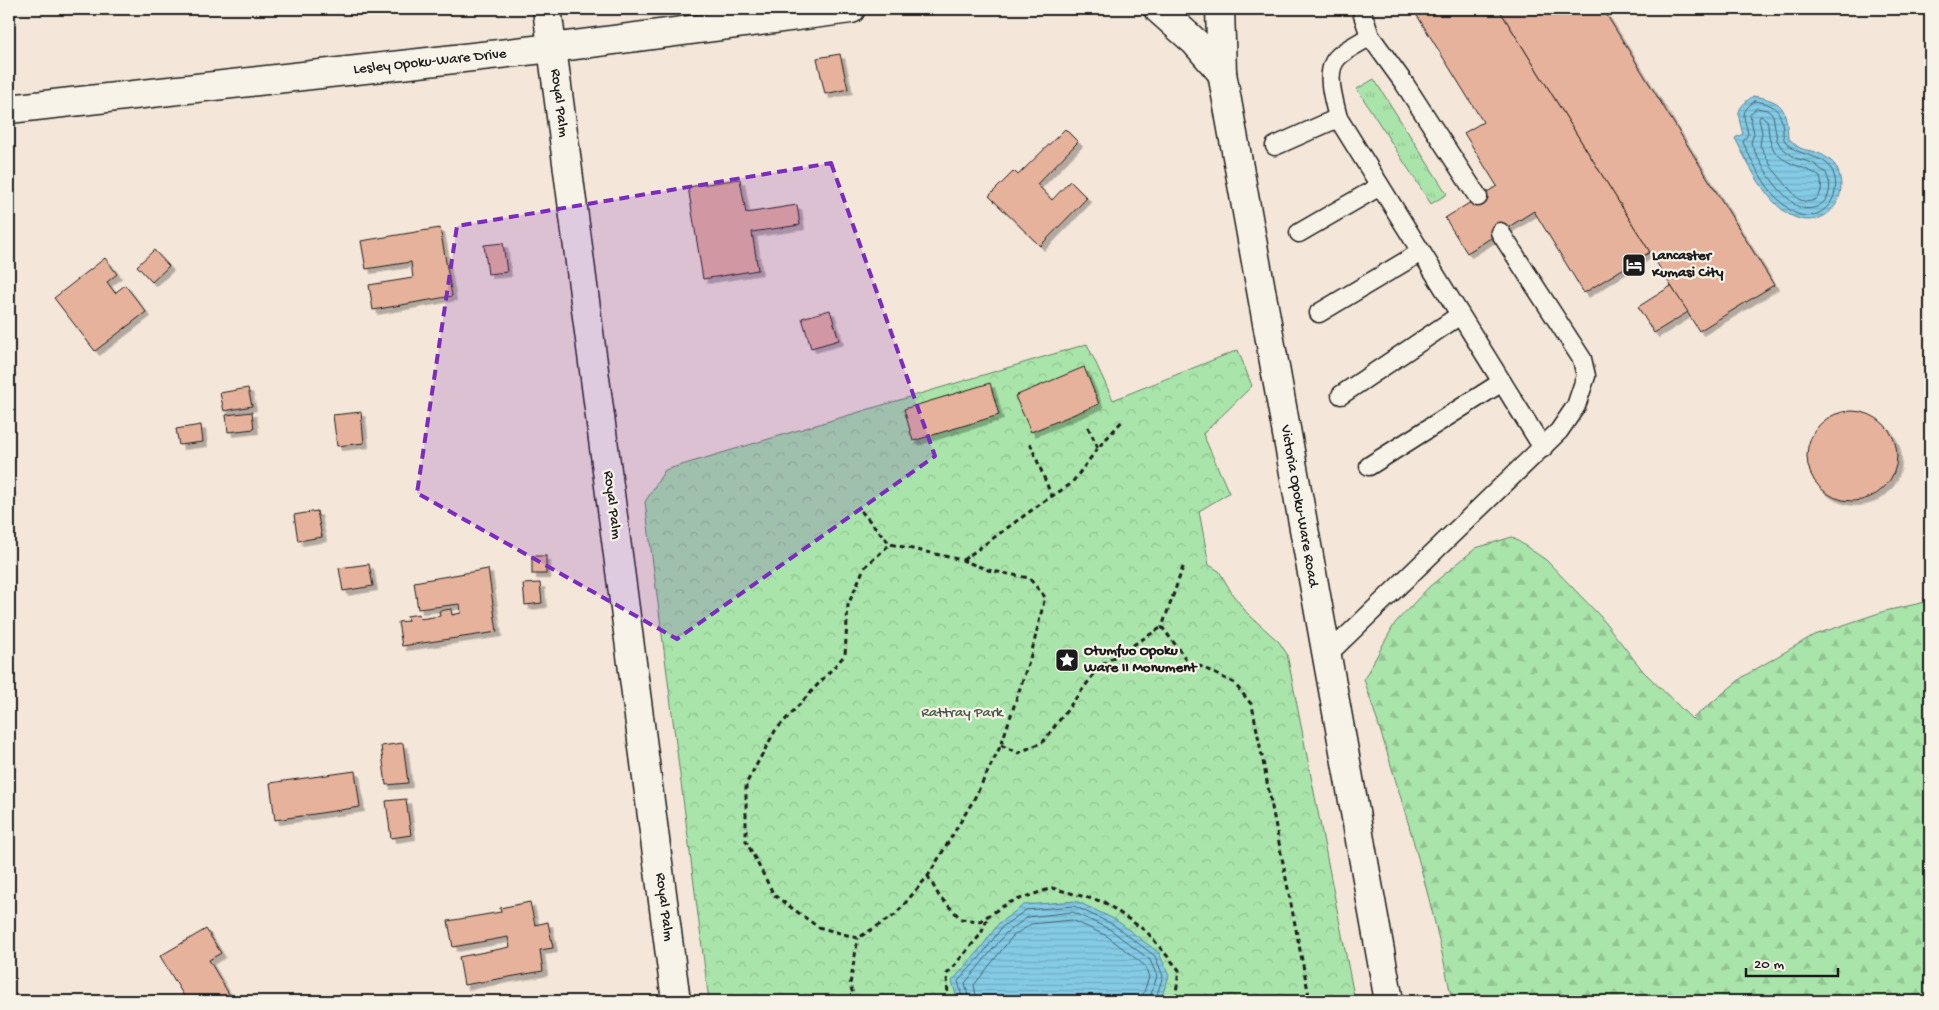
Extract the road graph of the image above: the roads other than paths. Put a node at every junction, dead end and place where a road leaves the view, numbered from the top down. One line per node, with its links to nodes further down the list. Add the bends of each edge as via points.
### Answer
1 (547, 9): 7 (street, Royal Palm)
2 (851, 9): 7 (street, Lesley Opoku-Ware Drive)
3 (1158, 9): 8 (street, via 1196,42)
4 (1220, 9): 8 (street, Victoria Opoku-Ware Road)
5 (1361, 9): 6 (lane)
6 (1370, 36): 10 (lane, via 1338,57 1332,66 1332,89); 13 (lane)
7 (552, 48): 9 (street, Lesley Opoku-Ware Drive); 24 (street, Royal Palm)
8 (1222, 73): 23 (street, Victoria Opoku-Ware Road)
9 (9, 109)
10 (1338, 118): 11 (lane); 12 (lane)
11 (1275, 146)
12 (1380, 186): 15 (lane); 16 (lane)
13 (1478, 197)
14 (1500, 232): 21 (lane, via 1582,359 1586,376 1576,406)
15 (1299, 233)
16 (1421, 252): 17 (lane); 18 (lane)
17 (1319, 313)
18 (1460, 314): 19 (lane); 20 (lane)
19 (1502, 382): 21 (lane); 22 (lane)
20 (1341, 395)
21 (1543, 448): 23 (lane)
22 (1369, 466)
23 (1326, 656): 25 (street, Victoria Opoku-Ware Road)
24 (676, 1001)
25 (1389, 1001)

